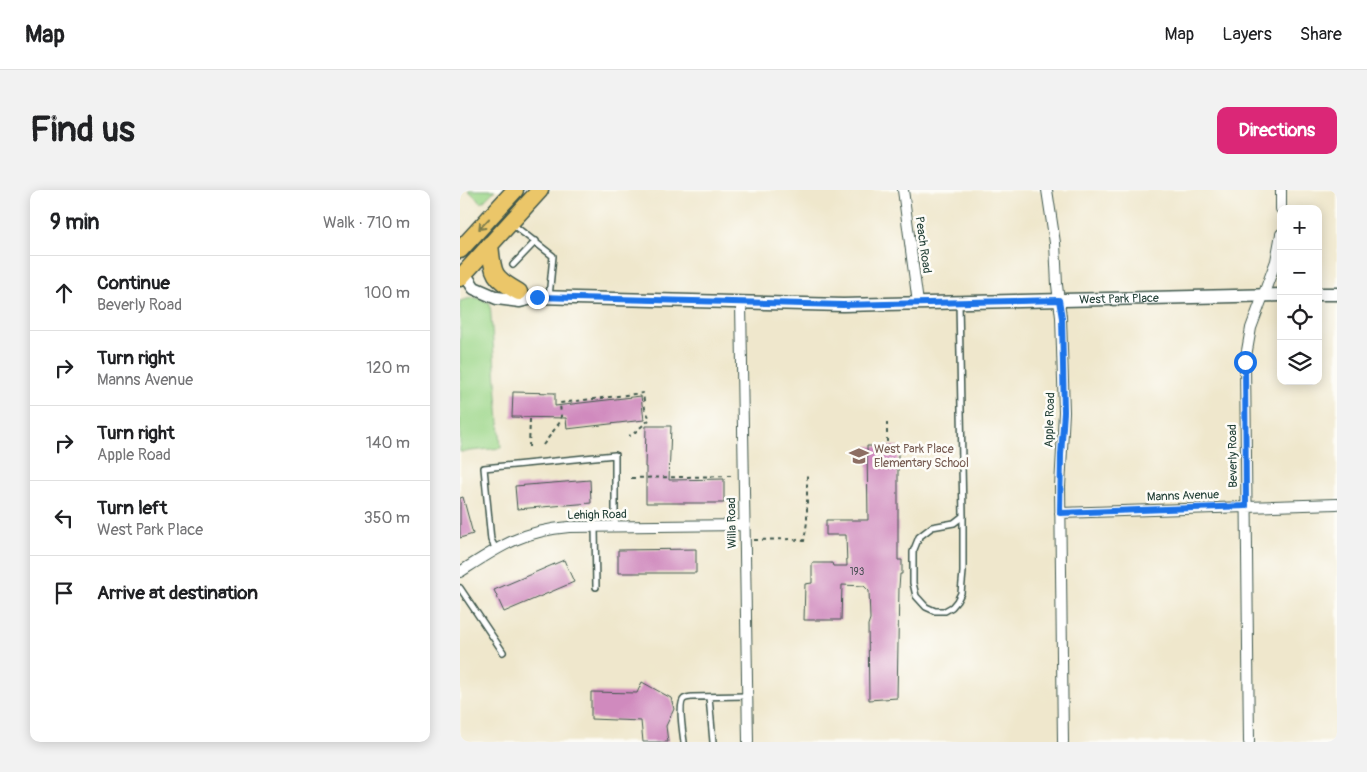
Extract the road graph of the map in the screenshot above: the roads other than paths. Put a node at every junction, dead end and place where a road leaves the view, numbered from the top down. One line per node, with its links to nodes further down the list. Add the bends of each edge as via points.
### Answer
1 (515, 190): 10 (main road, one-way to 10)
2 (540, 190): 7 (main road)
3 (903, 190): 23 (street, Peach Road)
4 (1047, 190): 20 (street, Apple Road)
5 (1281, 190): 6 (street)
6 (1282, 205)
7 (510, 222): 8 (lane); 9 (main road)
8 (536, 242): 12 (lane); 19 (lane, via 553,256 549,286)
9 (490, 244): 13 (main road); 14 (main road, via 496,276)
10 (460, 250)
11 (1278, 250): 17 (street, Beverly Road)
12 (513, 265)
13 (461, 274): 14 (street, West Park Place, via 498,289); 19 (street, West Park Place, via 474,288 497,298)
14 (520, 292): 19 (street, West Park Place)
15 (1322, 294): 16 (street)
16 (1337, 294)
17 (1262, 295): 18 (street, West Park Place); 20 (street, West Park Place); 25 (street, Beverly Road, via 1251,328 1245,362)
18 (1277, 295)
19 (543, 298): 22 (street, West Park Place)
20 (1059, 300): 21 (street, West Park Place); 26 (street, Apple Road, via 1064,412)
21 (958, 302): 23 (street, West Park Place); 27 (lane)
22 (741, 303): 23 (street, West Park Place); 28 (street, Willa Road)
23 (918, 303)
24 (1337, 504): 25 (street, Manns Avenue)
25 (1246, 506): 26 (street, Manns Avenue); 42 (street, Beverly Road)
26 (1060, 513): 41 (street, Apple Road)
27 (962, 516): 27 (lane, via 961,594 952,607 935,611 916,596 913,552 919,537 932,527 954,523)
28 (744, 525): 30 (street, Lehigh Road); 36 (street, Willa Road)
29 (595, 527): 30 (street, Lehigh Road); 31 (street, Lehigh Road, via 546,530 523,536); 33 (lane)
30 (615, 527): 31 (lane, via 615,455 484,468 491,540)
31 (496, 549): 32 (street, Lehigh Road)
32 (460, 572)
33 (596, 587)
34 (460, 588): 35 (lane)
35 (503, 652)
36 (747, 696): 37 (lane); 40 (street, Willa Road)
37 (709, 697): 38 (lane, via 682,701); 39 (lane)
38 (684, 742)
39 (713, 742)
40 (748, 742)
41 (1063, 742)
42 (1250, 742)

